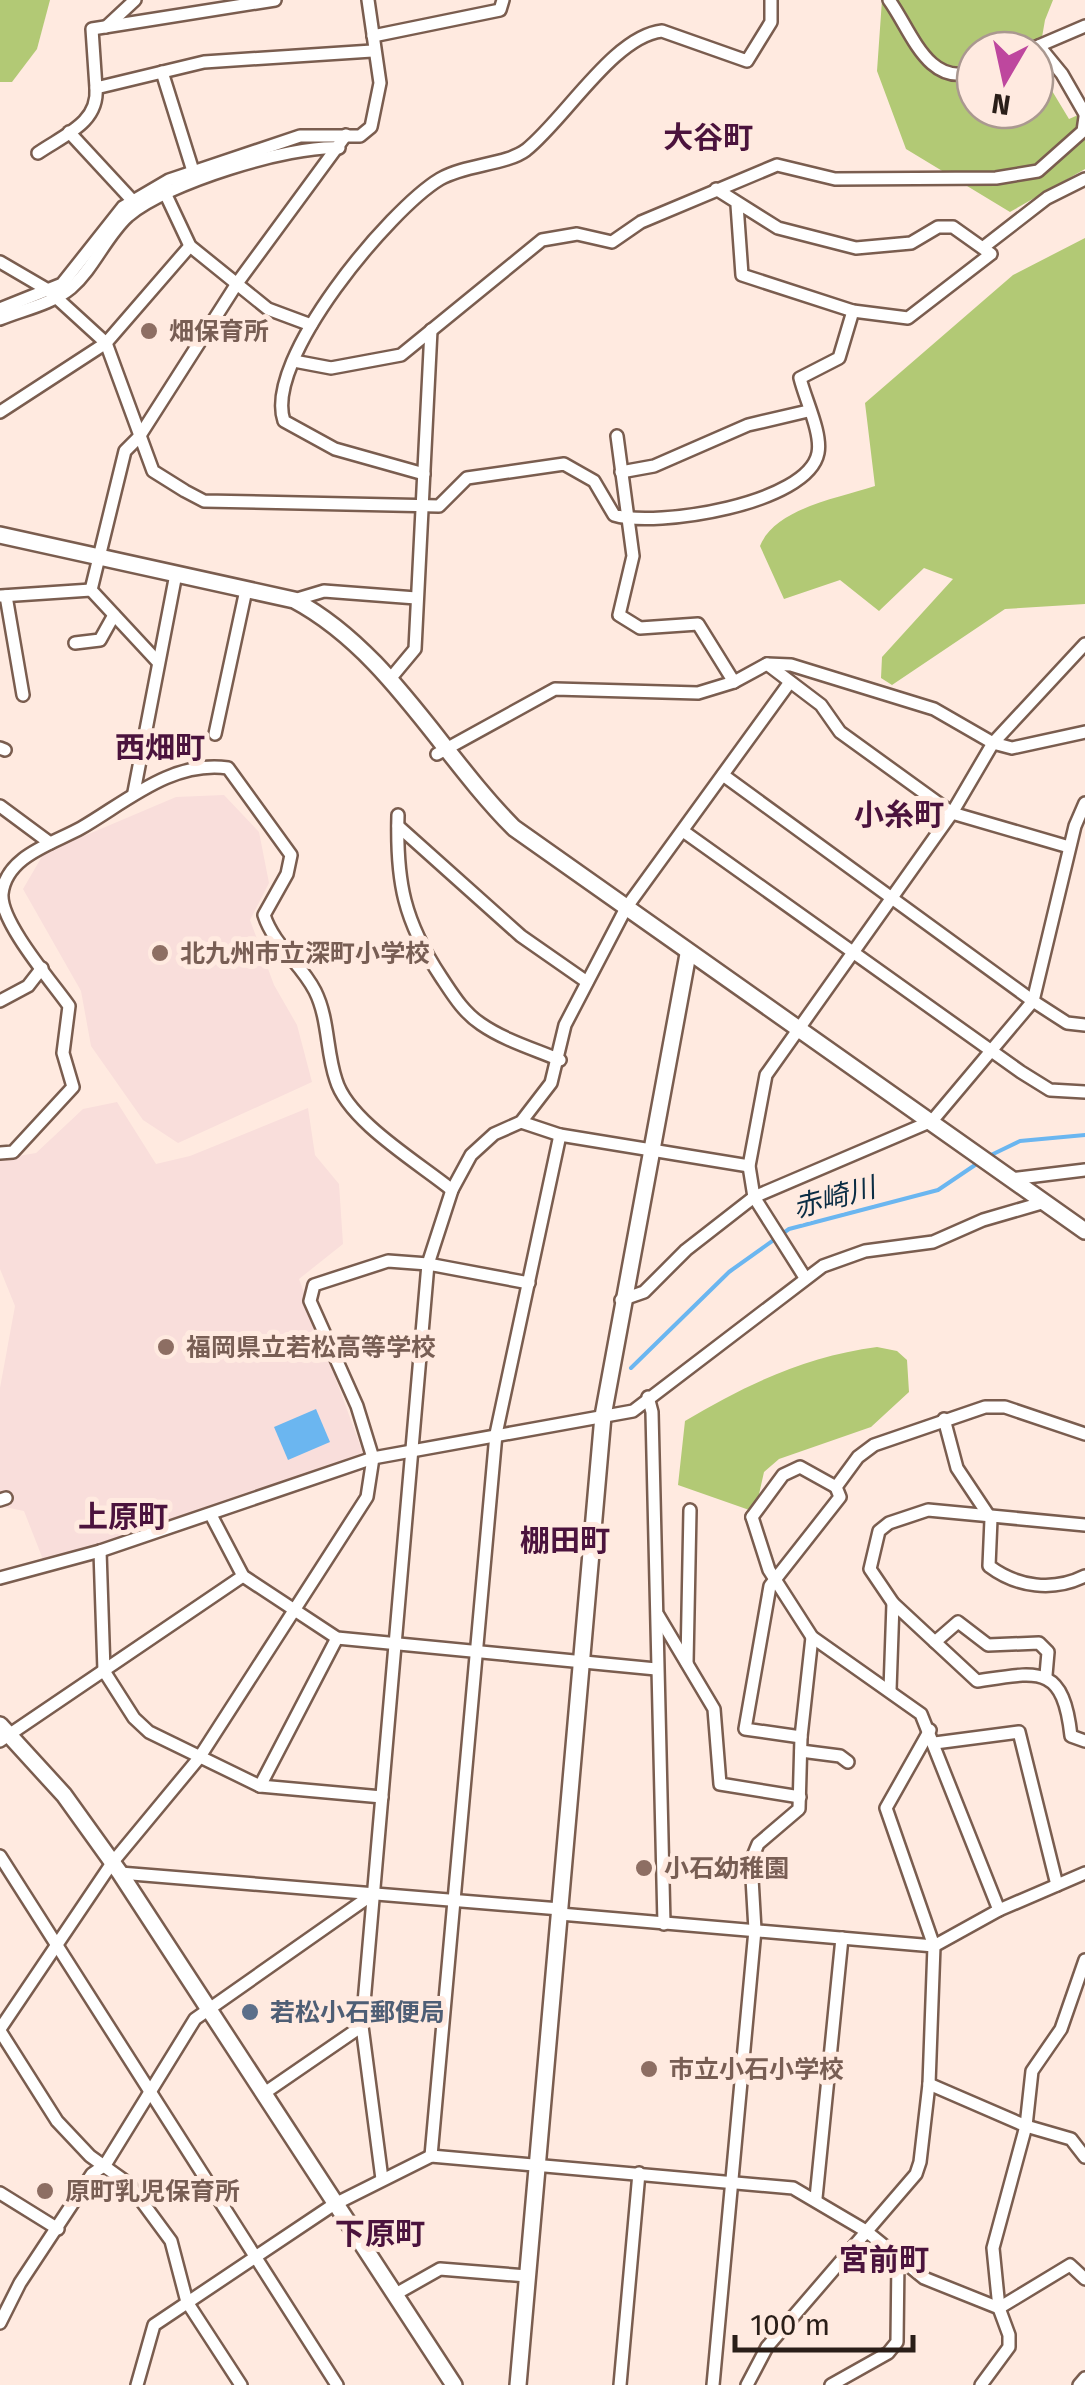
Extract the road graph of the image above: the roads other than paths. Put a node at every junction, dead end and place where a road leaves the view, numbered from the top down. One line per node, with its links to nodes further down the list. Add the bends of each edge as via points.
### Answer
1 (136, 0): 8 (street)
2 (275, 0): 8 (street)
3 (368, 0): 9 (street)
4 (503, 0): 9 (street, via 500,10)
5 (771, 0): 35 (street, via 771,22 747,61 662,31 620,51 524,152 464,167 405,206)
6 (889, 0): 14 (street, via 920,50 942,73)
7 (1085, 26): 10 (street)
8 (106, 27): 15 (street, via 92,29)
9 (373, 36): 11 (street)
10 (1055, 39)
11 (372, 52): 13 (street, via 204,62); 18 (street, via 380,83 371,128)
12 (1055, 68): 16 (street)
13 (162, 72): 15 (street); 21 (street)
14 (955, 74)
15 (96, 88): 17 (street, via 92,116)
16 (1085, 116): 23 (street, via 1083,131 1038,171 996,178 835,179 776,165)
17 (69, 132): 20 (street); 25 (street)
18 (346, 136): 19 (street); 21 (street, via 300,136)
19 (339, 148): 24 (street, via 311,146 268,157); 30 (street)
20 (38, 153)
21 (193, 171): 25 (street)
22 (1085, 178): 28 (street)
23 (716, 188): 26 (street); 36 (street, via 612,242 578,234 542,240)
24 (166, 195): 27 (street); 31 (street, via 129,216 72,287)
25 (131, 199): 31 (street)
26 (737, 205): 28 (street, via 778,228 856,248 911,243 938,227 953,227); 33 (street, via 742,275)
27 (190, 246): 30 (street); 37 (street)
28 (985, 246): 33 (street, via 992,254 908,318)
29 (0, 262): 31 (street)
30 (238, 282): 35 (street, via 268,309); 42 (street)
31 (52, 294): 32 (street); 34 (street); 37 (street)
32 (0, 309)
33 (853, 310): 39 (street, via 839,358 800,378)
34 (0, 319)
35 (311, 326): 38 (street)
36 (431, 330): 38 (street, via 401,355 380,362 332,368); 44 (street)
37 (106, 343): 40 (street); 42 (street)
38 (294, 361): 44 (street, via 281,411 292,428 334,449)
39 (808, 411): 43 (street, via 748,425 654,466); 46 (street, via 816,460 779,492 686,518)
40 (0, 412)
41 (617, 436): 43 (street)
42 (140, 437): 45 (street, via 153,471 204,501); 48 (street, via 125,450)
43 (621, 472): 46 (street)
44 (424, 474): 45 (street)
45 (422, 507): 46 (street, via 439,506 467,478 564,464 594,481 614,515); 53 (street)
46 (627, 519): 61 (street, via 633,556 619,615 640,628 698,624)
47 (0, 535): 48 (street)
48 (101, 558): 49 (street); 50 (street)
49 (176, 574): 51 (street); 58 (street)
50 (91, 590): 52 (street); 55 (street)
51 (246, 590): 54 (street); 65 (street)
52 (3, 596): 63 (street)
53 (416, 598): 54 (street, via 324,591); 60 (street, via 415,649)
54 (294, 600): 60 (street)
55 (114, 615): 56 (street, via 100,640); 58 (street)
56 (75, 643)
57 (1085, 644): 66 (street)
58 (158, 661): 69 (street)
59 (766, 664): 61 (street); 62 (street); 66 (street, via 934,708)
60 (390, 679): 67 (street)
61 (734, 682): 67 (street, via 698,692 555,688)
62 (790, 682): 68 (street); 72 (street, via 840,732)
63 (23, 695)
64 (1085, 732): 66 (street, via 1012,748)
65 (215, 734)
66 (993, 743): 72 (street)
67 (442, 751): 79 (street, via 514,828)
68 (723, 775): 75 (street); 78 (street)
69 (134, 792): 76 (street); 100 (street, via 205,765 228,768 248,792 291,855 288,874 264,915 271,936 323,1008 336,1084 362,1119)
70 (1085, 803): 77 (street)
71 (0, 806): 74 (street)
72 (952, 813): 77 (street); 78 (street)
73 (0, 816): 74 (street)
74 (30, 830): 76 (street)
75 (682, 832): 79 (street); 81 (street)
76 (50, 843): 80 (street, via 8,873)
77 (1069, 847): 86 (street)
78 (892, 898): 81 (street); 86 (street)
79 (626, 908): 82 (street); 84 (street)
80 (4, 922): 83 (street)
81 (854, 953): 88 (street); 89 (street)
82 (688, 954): 88 (street); 95 (street)
83 (42, 968): 85 (street, via 28,986); 96 (street, via 69,1006 62,1040 73,1087 12,1152)
84 (586, 982): 90 (street, via 565,1025); 90 (street, via 521,936 398,821 404,910 462,1009 483,1026)
85 (0, 1001)
86 (1033, 1001): 87 (street, via 1067,1024); 89 (street)
87 (1085, 1026)
88 (800, 1029): 92 (street); 97 (street, via 766,1075)
89 (993, 1052): 91 (street, via 1050,1090); 92 (street)
90 (560, 1060): 93 (street)
91 (1085, 1092)
92 (932, 1120): 99 (street); 101 (street)
93 (521, 1122): 94 (street); 100 (street, via 471,1155)
94 (560, 1135): 95 (street); 106 (street)
95 (652, 1152): 97 (street); 107 (street)
96 (0, 1154)
97 (749, 1166): 101 (street)
98 (1085, 1170): 99 (street)
99 (1012, 1179): 102 (street)
100 (452, 1190): 104 (street)
101 (754, 1197): 105 (street); 107 (street, via 644,1292)
102 (1044, 1202): 103 (street); 105 (street, via 933,1242 843,1256)
103 (1085, 1231)
104 (428, 1264): 106 (street); 113 (street); 114 (street, via 388,1262 314,1285 310,1292)
105 (804, 1276): 108 (street)
106 (528, 1282): 111 (street)
107 (621, 1300): 109 (street)
108 (648, 1398): 109 (street, via 634,1411); 127 (street)
109 (603, 1416): 111 (street); 133 (street)
110 (944, 1420): 112 (street, via 1005,1407); 115 (street, via 874,1444); 118 (street, via 957,1468)
111 (496, 1434): 113 (street); 132 (street)
112 (1085, 1434)
113 (412, 1448): 114 (street); 130 (street)
114 (373, 1458): 117 (street); 126 (street, via 367,1497)
115 (836, 1486): 123 (street, via 840,1497); 123 (street, via 800,1467 783,1476 749,1517)
116 (690, 1510): 134 (street)
117 (211, 1515): 120 (street); 121 (street)
118 (991, 1519): 119 (street); 122 (street, via 989,1566 1011,1582 1066,1586); 125 (street, via 928,1510 889,1522 879,1531 870,1569)
119 (1085, 1526)
120 (100, 1551): 124 (street); 136 (street)
121 (243, 1576): 126 (street); 136 (street)
122 (1085, 1576)
123 (774, 1577): 128 (street); 143 (street, via 745,1729)
124 (0, 1578)
125 (893, 1603): 131 (street); 138 (street)
126 (298, 1610): 129 (street); 144 (street)
127 (656, 1611): 134 (street); 135 (street)
128 (812, 1637): 138 (street); 143 (street)
129 (338, 1638): 130 (street); 146 (street)
130 (395, 1642): 132 (street); 147 (street)
131 (935, 1642): 137 (street, via 977,1681); 137 (street, via 958,1622 988,1646 1040,1643 1048,1652)
132 (478, 1650): 133 (street); 154 (street)
133 (581, 1659): 135 (street); 156 (street)
134 (687, 1667): 148 (street, via 714,1708 720,1784)
135 (656, 1668): 157 (street)
136 (104, 1671): 140 (street); 144 (street, via 149,1732)
137 (1046, 1675): 141 (street, via 1065,1699 1071,1736)
138 (890, 1690): 139 (street, via 922,1714)
139 (930, 1730): 142 (street); 161 (street, via 886,1808)
140 (4, 1734): 150 (street, via 64,1795)
141 (1085, 1742)
142 (936, 1743): 152 (street, via 1018,1732); 155 (street)
143 (801, 1744): 145 (street); 148 (street)
144 (199, 1758): 146 (street); 150 (street)
145 (848, 1762)
146 (260, 1786): 147 (street)
147 (382, 1796): 153 (street)
148 (800, 1796): 158 (street, via 793,1819 758,1844 751,1861)
149 (0, 1856): 160 (street)
150 (116, 1868): 153 (street); 160 (street); 163 (street)
151 (1085, 1873): 152 (street)
152 (1057, 1885): 155 (street)
153 (373, 1894): 154 (street); 163 (street); 164 (street)
154 (456, 1900): 156 (street); 170 (street)
155 (999, 1910): 161 (street)
156 (560, 1912): 157 (street); 172 (street)
157 (664, 1924): 158 (street)
158 (755, 1930): 159 (street); 176 (street)
159 (842, 1938): 161 (street); 178 (street)
160 (54, 1943): 165 (street); 167 (street)
161 (934, 1946): 166 (street)
162 (1085, 1960): 169 (street, via 1062,2029 1032,2071)
163 (211, 2012): 167 (street, via 196,2019); 168 (street)
164 (362, 2026): 168 (street); 175 (street)
165 (0, 2030): 173 (street, via 57,2121)
166 (928, 2084): 169 (street); 181 (street, via 916,2174)
167 (148, 2091): 173 (street); 182 (street)
168 (263, 2094): 179 (street)
169 (1026, 2126): 171 (street, via 1071,2139); 188 (street, via 994,2248)
170 (431, 2156): 172 (street); 175 (street)
171 (1085, 2157)
172 (537, 2164): 174 (street); 184 (street)
173 (106, 2166): 180 (street, via 92,2174); 187 (street, via 129,2184 172,2241)
174 (639, 2173): 176 (street); 196 (street)
175 (382, 2180): 179 (street)
176 (733, 2182): 178 (street, via 793,2188); 197 (street)
177 (0, 2193): 180 (street)
178 (816, 2198): 181 (street)
179 (333, 2205): 182 (street); 186 (street)
180 (58, 2228): 189 (street)
181 (866, 2230): 183 (street); 198 (street, via 767,2347)
182 (255, 2257): 187 (street); 193 (street)
183 (898, 2258): 188 (street, via 924,2278); 199 (street, via 897,2342)
184 (528, 2276): 186 (street, via 440,2269); 195 (street)
185 (1085, 2279): 188 (street, via 1070,2265)
186 (394, 2296): 194 (street)
187 (187, 2302): 191 (street, via 154,2325); 192 (street)
188 (999, 2308): 200 (street, via 1009,2347)
189 (0, 2322)
190 (1085, 2378): 201 (street)
191 (137, 2385)
192 (240, 2385)
193 (337, 2385)
194 (454, 2385)
195 (518, 2385)
196 (620, 2385)
197 (712, 2385)
198 (748, 2385)
199 (832, 2385)
200 (981, 2385)
201 (1079, 2385)

